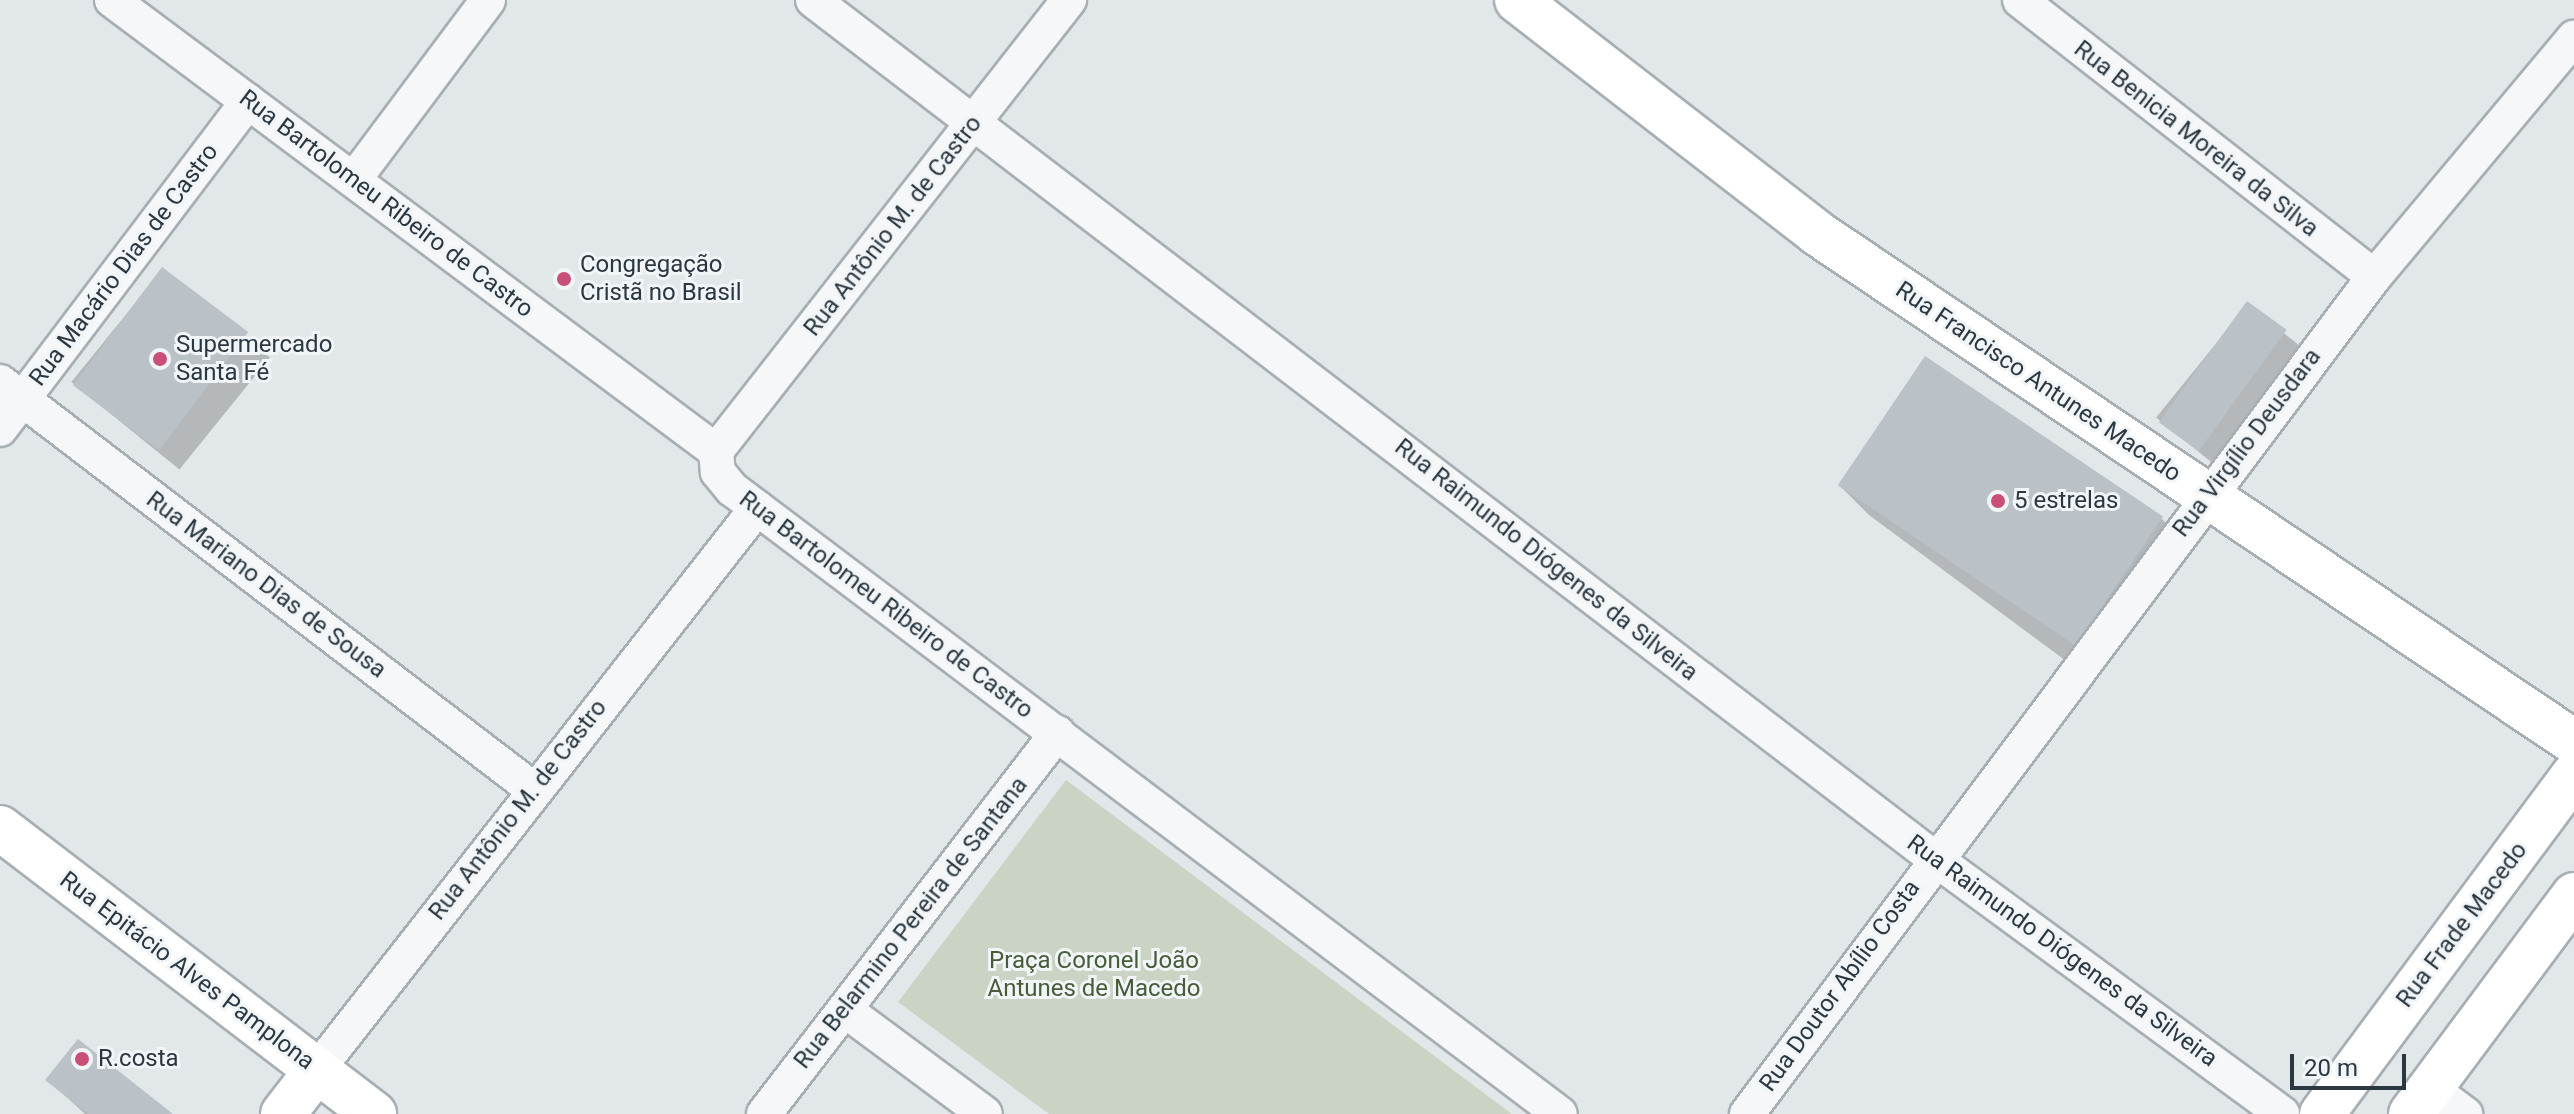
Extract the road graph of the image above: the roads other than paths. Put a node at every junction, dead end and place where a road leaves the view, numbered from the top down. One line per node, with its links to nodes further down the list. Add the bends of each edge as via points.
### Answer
1 (112, 0): 8 (street, Rua Bartolomeu Ribeiro de Castro)
2 (488, 0): 10 (street)
3 (813, 0): 9 (street, Rua Raimundo Diógenes da Silveira)
4 (1069, 0): 9 (street, Rua Antônio M. de Castro)
5 (1517, 0): 15 (street, Rua Francisco Antunes Macedo, via 1817,233)
6 (2020, 0): 11 (street, Rua Benicia Moreira da Silva)
7 (2574, 38): 11 (street, Rua Virgílio Deusdara)
8 (248, 101): 10 (street, Rua Bartolomeu Ribeiro de Castro); 12 (street, Rua Macário Dias de Castro)
9 (976, 121): 14 (street, Rua Antônio M. de Castro); 22 (street, Rua Raimundo Diógenes da Silveira)
10 (355, 178): 14 (street, Rua Bartolomeu Ribeiro de Castro)
11 (2374, 277): 15 (street, Rua Virgílio Deusdara)
12 (11, 390): 13 (street, Rua Macário Dias de Castro); 20 (street, Rua Mariano Dias de Sousa)
13 (0, 429)
14 (716, 451): 16 (street, Rua Bartolomeu Ribeiro de Castro, via 718,472)
15 (2207, 495): 18 (street, Rua Francisco Antunes Macedo); 22 (street, Rua Virgílio Deusdara)
16 (757, 508): 17 (street, Rua Bartolomeu Ribeiro de Castro); 20 (street, Rua Antônio M. de Castro)
17 (1057, 733): 24 (street, Rua Belarmino Pereira de Santana); 31 (street, Rua Bartolomeu Ribeiro de Castro)
18 (2574, 742)
19 (2574, 775): 34 (street, Rua Frade Macedo)
20 (533, 789): 25 (street, Rua Antônio M. de Castro)
21 (0, 828): 25 (street, Rua Epitácio Alves Pamplona)
22 (1934, 858): 32 (street, Rua Doutor Abílio Costa); 33 (street, Rua Raimundo Diógenes da Silveira)
23 (2574, 895): 26 (street)
24 (845, 1010): 29 (street, Rua Belarmino Pereira de Santana); 30 (street)
25 (317, 1070): 27 (street, Rua Antônio M. de Castro); 28 (street, Rua Epitácio Alves Pamplona)
26 (2421, 1101): 35 (street)
27 (283, 1114)
28 (374, 1114)
29 (764, 1114)
30 (985, 1114)
31 (1560, 1114)
32 (1747, 1114)
33 (2282, 1114)
34 (2322, 1114)
35 (2465, 1114)

